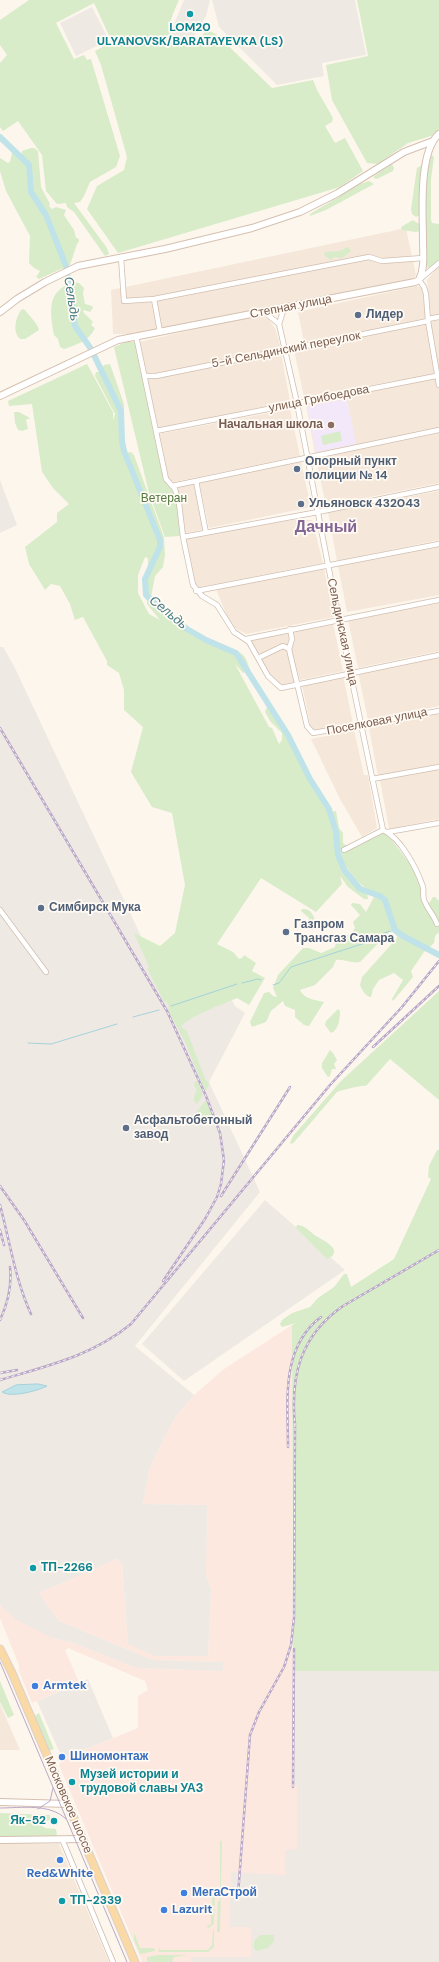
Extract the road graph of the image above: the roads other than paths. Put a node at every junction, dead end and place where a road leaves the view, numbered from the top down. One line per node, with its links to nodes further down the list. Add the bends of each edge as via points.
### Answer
1 (439, 134): 2 (street)
2 (433, 141): 3 (street); 4 (street)
3 (411, 148): 4 (street, via 420,149 426,155); 5 (street, via 321,202 288,217 165,249)
4 (426, 160): 6 (street)
5 (121, 257): 9 (street, via 124,301); 11 (street, via 78,266 53,277 16,299)
6 (423, 258): 8 (street); 9 (street, via 382,261 369,257)
7 (439, 263): 8 (street, Степная улица)
8 (419, 280): 10 (street, Степная улица, via 409,285); 14 (street, via 426,294)
9 (154, 299): 16 (street)
10 (284, 308): 12 (street, Степная улица); 15 (street)
11 (0, 312)
12 (264, 312): 15 (street); 16 (street, Степная улица)
13 (439, 317): 14 (street, 5-й Сельдинский переулок)
14 (428, 320): 18 (street, 5-й Сельдинский переулок); 20 (street)
15 (279, 324): 18 (street, Сельдинская улица)
16 (160, 332): 17 (street, Степная улица)
17 (136, 336): 19 (street); 22 (street, Степная улица, via 104,346)
18 (285, 350): 19 (street, 5-й Сельдинский переулок, via 156,376); 23 (street, Сельдинская улица)
19 (144, 376): 25 (street)
20 (436, 376): 21 (street); 23 (street, улица Грибоедова)
21 (439, 385)
22 (0, 396)
23 (297, 403): 25 (street, улица Грибоедова); 26 (street, Сельдинская улица)
24 (439, 430): 26 (street)
25 (156, 431): 28 (street, via 166,479)
26 (308, 458): 27 (street); 30 (street, Сельдинская улица)
27 (196, 481): 28 (street); 31 (street)
28 (172, 486): 32 (street, via 181,510)
29 (439, 487): 30 (street)
30 (318, 512): 31 (street); 34 (street, Сельдинская улица)
31 (206, 532): 32 (street)
32 (183, 537): 35 (street)
33 (439, 544): 34 (street)
34 (328, 565): 35 (street); 37 (street, Сельдинская улица)
35 (196, 591): 39 (street, via 217,605 229,627)
36 (439, 600): 37 (street)
37 (339, 621): 38 (street); 43 (street, Сельдинская улица)
38 (290, 629): 39 (street); 40 (street, via 292,639)
39 (246, 639): 42 (street)
40 (289, 649): 42 (street, via 283,646); 44 (street)
41 (439, 655): 43 (street)
42 (258, 658): 44 (street, via 268,676 281,688)
43 (350, 672): 44 (street); 46 (street, Сельдинская улица)
44 (299, 683): 46 (street, Поселковая улица, via 307,726 311,732 315,734)
45 (439, 711): 46 (street, Поселковая улица)
46 (361, 726): 48 (street, Сельдинская улица)
47 (439, 767): 48 (street)
48 (372, 779): 50 (street, Сельдинская улица)
49 (439, 823): 51 (street)
50 (383, 830): 51 (street); 52 (street)
51 (388, 832): 54 (street, via 417,870 424,889 425,904)
52 (344, 850)
53 (0, 910): 55 (street)
54 (437, 924)
55 (46, 972)
56 (0, 1649): 57 (main road, Московское шоссе)
57 (4, 1663): 59 (main road, Московское шоссе)
58 (0, 1802): 59 (street)
59 (68, 1804): 61 (main road, Московское шоссе)
60 (62, 1839): 61 (street); 62 (street); 63 (street)
61 (82, 1839): 64 (main road, Московское шоссе)
62 (0, 1840)
63 (113, 1962)
64 (135, 1962)

